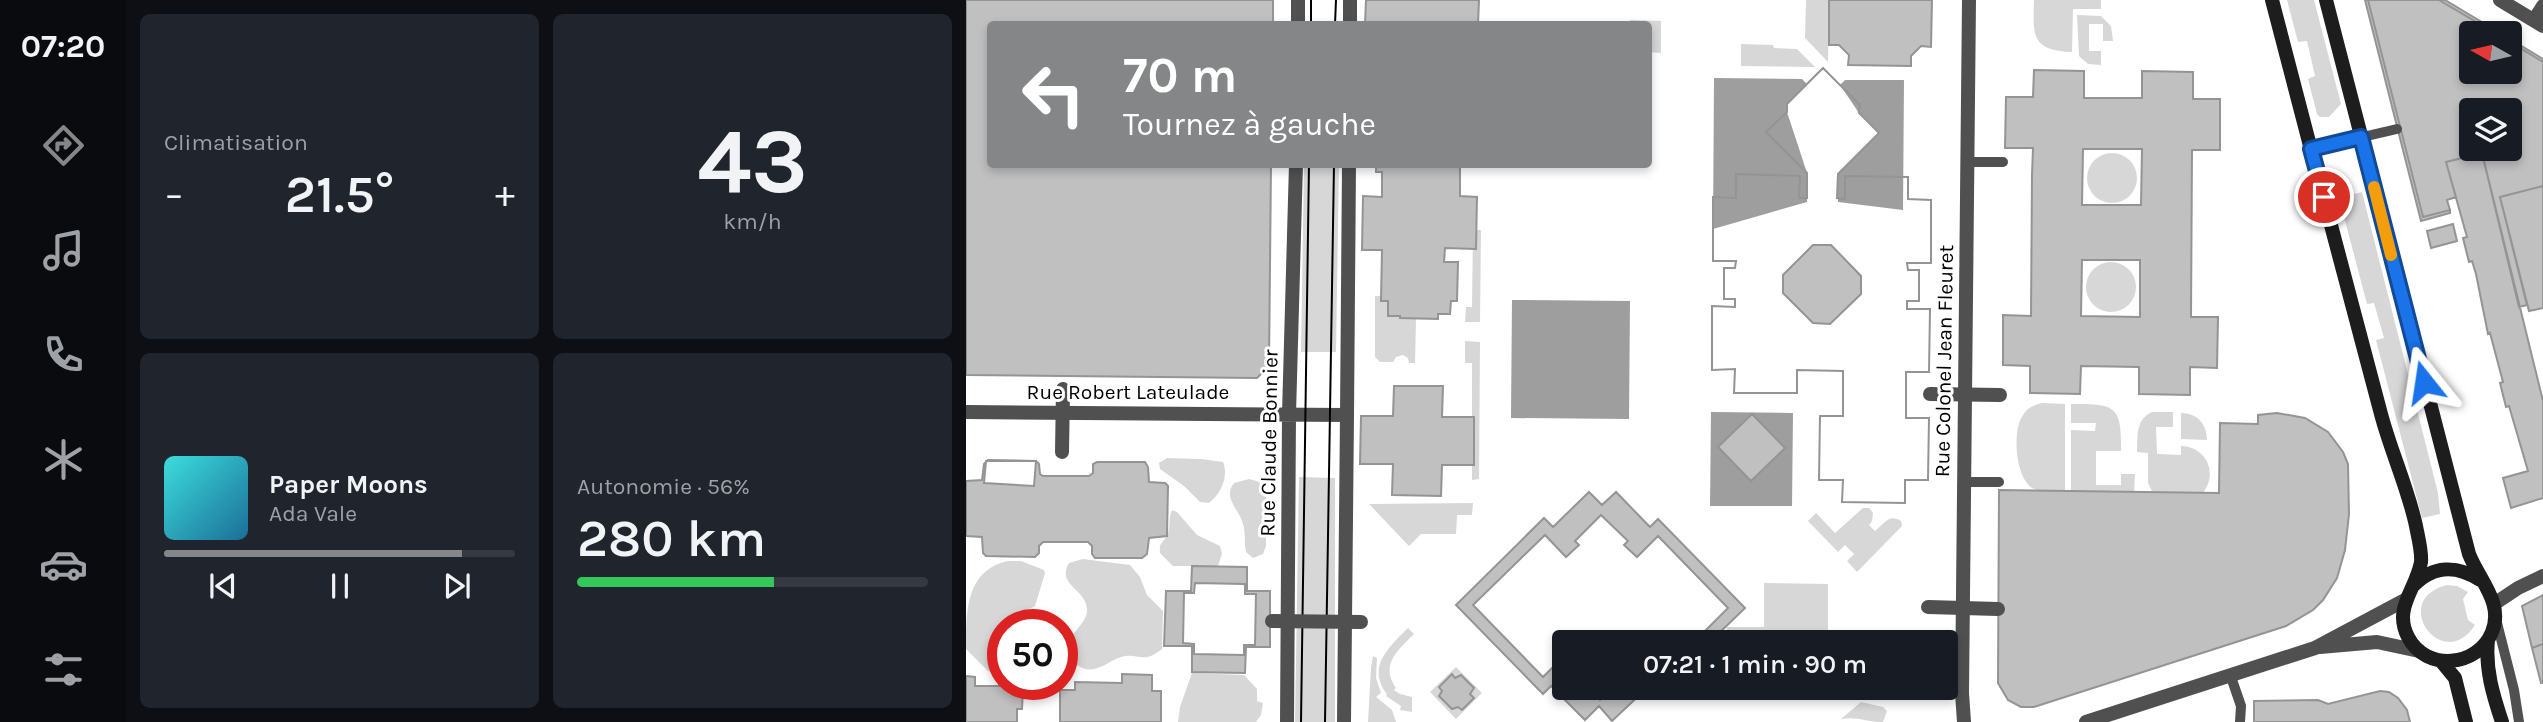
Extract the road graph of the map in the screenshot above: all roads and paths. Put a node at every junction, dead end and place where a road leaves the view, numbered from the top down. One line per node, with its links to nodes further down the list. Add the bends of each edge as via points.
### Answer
1 (1298, 0): 10 (street)
2 (1350, 0): 11 (street)
3 (1969, 0): 16 (street, Rue Colonel Jean Fleuret)
4 (2272, 0): 15 (main road)
5 (2326, 0): 9 (main road)
6 (2336, 0): 9 (street)
7 (2500, 0): 12 (street)
8 (2543, 6): 12 (street)
9 (2331, 20): 14 (main road)
10 (1298, 21)
11 (1350, 21)
12 (2538, 23)
13 (2398, 128): 14 (lane)
14 (2361, 137): 15 (lane); 30 (main road, via 2459,519)
15 (2311, 149): 31 (main road, via 2382,419 2417,528 2421,559)
16 (1966, 162): 17 (lane); 27 (street, Rue Colonel Jean Fleuret)
17 (2003, 162)
18 (1296, 168): 24 (street, Rue Claude Bonnier)
19 (1349, 168): 25 (street)
20 (1063, 389): 26 (street, bridge)
21 (1930, 394): 22 (street, bridge)
22 (2000, 395)
23 (966, 412): 24 (street, Rue Robert Lateulade)
24 (1289, 414): 25 (street, Rue Robert Lateulade); 42 (street, Rue Claude Bonnier)
25 (1347, 415): 43 (street)
26 (1062, 452)
27 (1964, 482): 28 (lane); 44 (street, Rue Colonel Jean Fleuret)
28 (1999, 482)
29 (2543, 576): 34 (street, via 2518,588)
30 (2480, 580): 31 (main road, via 2469,572 2442,569 2430,572); 34 (main road)
31 (2408, 594): 38 (street); 39 (main road, via 2402,612 2404,626)
32 (1928, 607): 33 (street, bridge)
33 (1998, 608)
34 (2495, 610): 37 (main road); 49 (lane)
35 (1272, 621): 36 (street, bridge)
36 (1361, 622)
37 (2488, 640): 40 (main road, via 2467,658); 48 (main road, via 2487,662)
38 (2315, 648): 39 (street, via 2377,642); 41 (street)
39 (2418, 650): 40 (main road)
40 (2441, 661): 47 (main road, via 2455,678)
41 (2230, 674): 45 (street); 46 (lane, via 2241,706)
42 (1287, 722)
43 (1345, 722)
44 (1964, 722)
45 (2086, 722)
46 (2240, 722)
47 (2466, 722)
48 (2502, 722)
49 (2519, 722)

